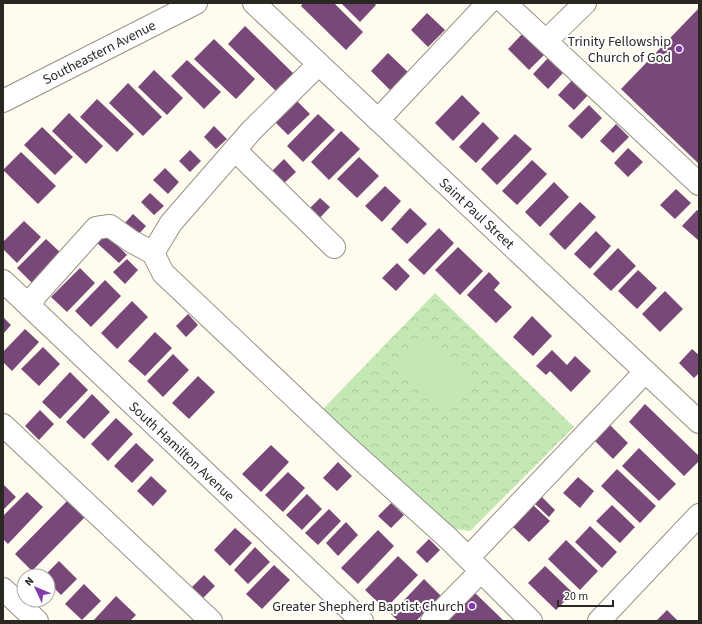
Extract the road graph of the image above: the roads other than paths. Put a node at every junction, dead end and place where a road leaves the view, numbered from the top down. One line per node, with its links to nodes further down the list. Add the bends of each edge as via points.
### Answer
1 (196, 3): 8 (street, Southeastern Avenue)
2 (254, 3): 7 (street, Saint Paul Street)
3 (488, 3): 9 (street)
4 (505, 3): 6 (street)
5 (585, 3): 6 (street)
6 (546, 41): 11 (street)
7 (319, 64): 9 (street, Saint Paul Street); 10 (street)
8 (3, 101)
9 (378, 120): 16 (street, Saint Paul Street)
10 (235, 150): 12 (street); 13 (street, via 171,223)
11 (699, 184)
12 (334, 247)
13 (152, 253): 15 (street, via 110,226 96,228 35,296); 20 (street, via 163,273)
14 (3, 281): 15 (street, South Hamilton Avenue)
15 (30, 307): 24 (street, South Hamilton Avenue)
16 (645, 372): 17 (street, Saint Paul Street); 20 (street)
17 (699, 422)
18 (3, 425): 23 (street)
19 (699, 515): 27 (street)
20 (474, 564): 25 (street); 26 (street)
21 (3, 589): 22 (street)
22 (37, 621)
23 (211, 621)
24 (362, 621)
25 (432, 621)
26 (531, 621)
27 (599, 621)

